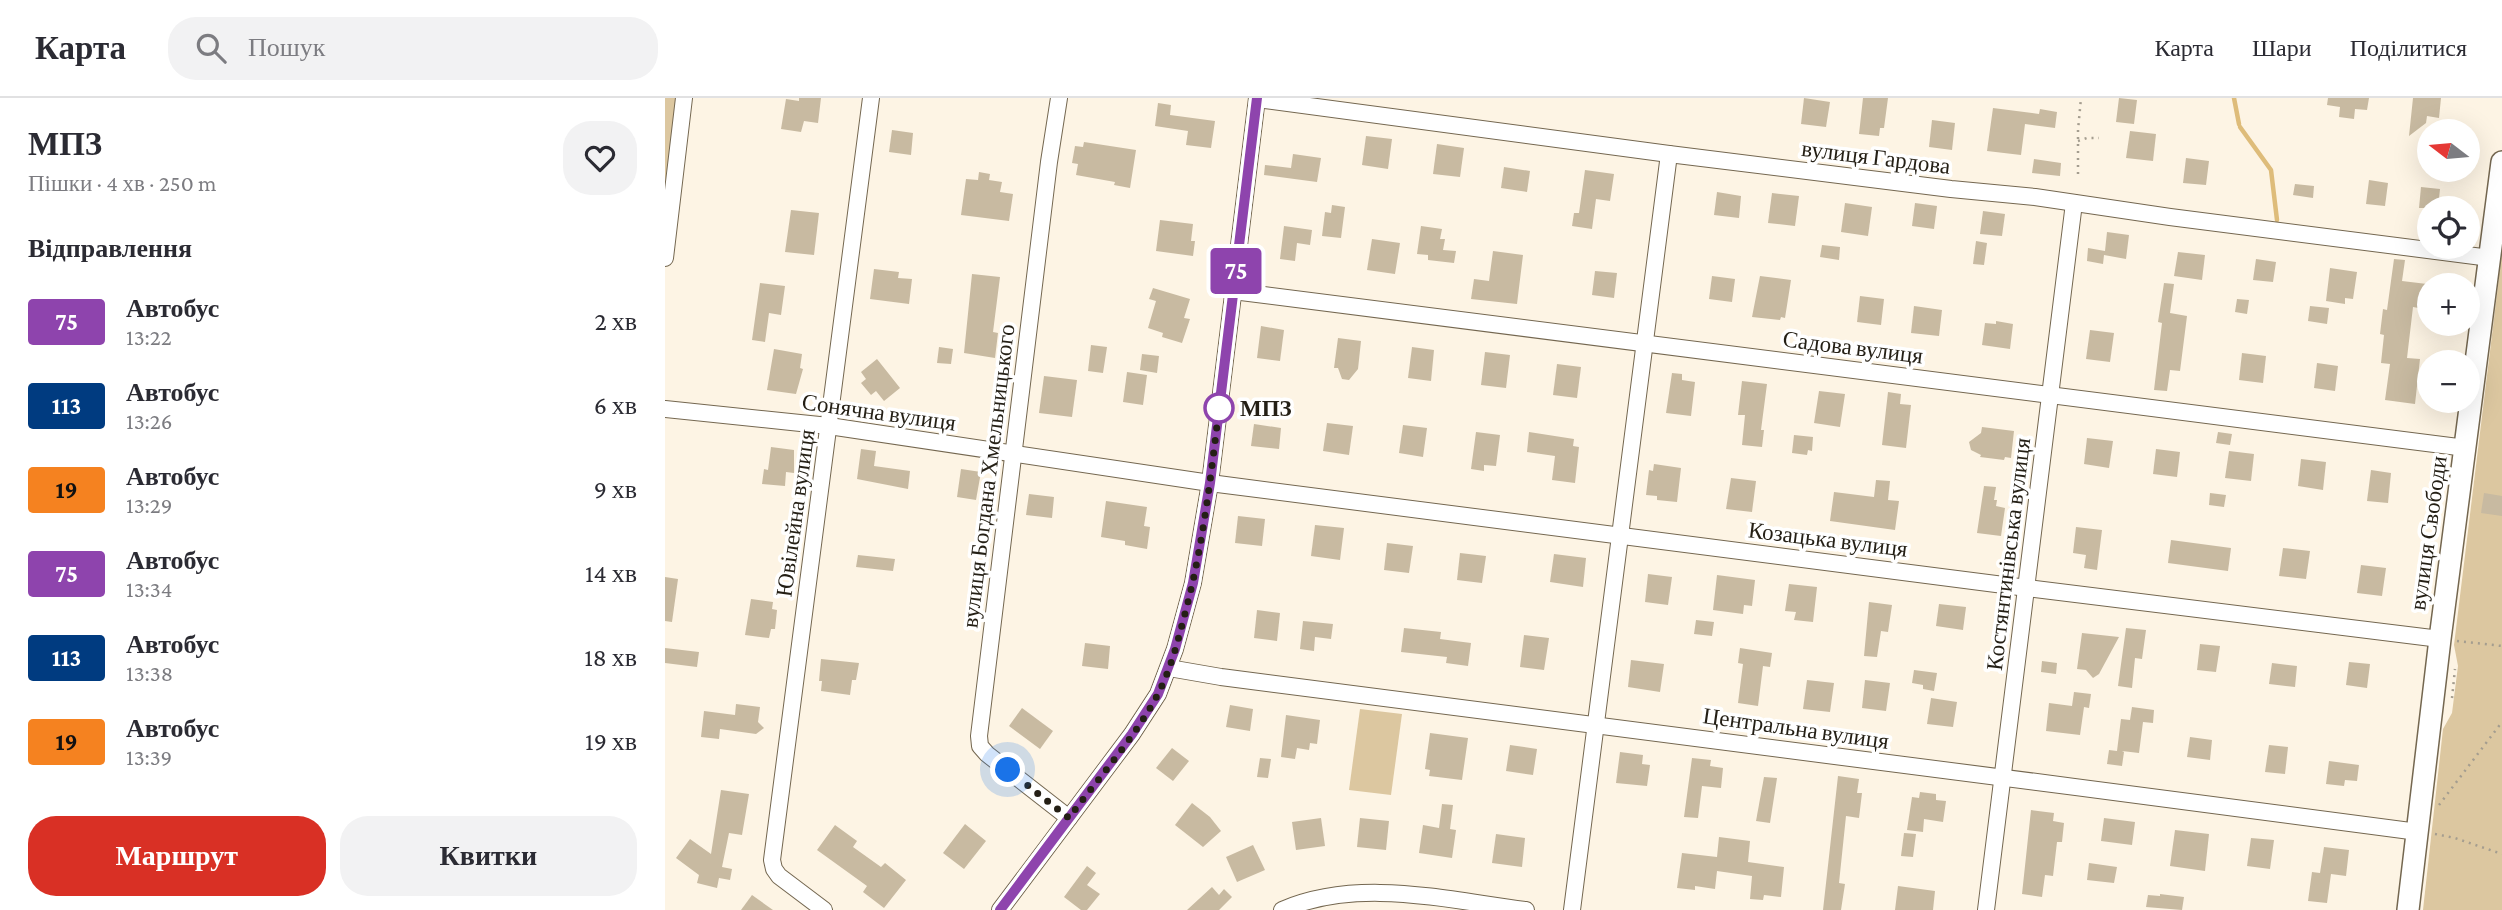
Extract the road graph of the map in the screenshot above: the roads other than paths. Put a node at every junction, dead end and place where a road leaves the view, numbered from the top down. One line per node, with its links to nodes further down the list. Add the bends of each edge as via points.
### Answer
1 (684, 98): 8 (street)
2 (871, 98): 14 (street, Ювілейна вулиця)
3 (1059, 98): 16 (street, вулиця Богдана Хмельницького)
4 (1257, 98): 5 (street, вулиця Гардова); 10 (street)
5 (1669, 154): 7 (street, вулиця Гардова); 11 (street)
6 (2502, 162): 9 (street, вулиця Свободи)
7 (2074, 203): 9 (street, вулиця Гардова); 12 (street, Костянтинівська вулиця)
8 (665, 258)
9 (2490, 258): 15 (street, вулиця Свободи)
10 (1233, 290): 11 (street, Садова вулиця); 17 (street)
11 (1645, 344): 12 (street, Садова вулиця); 18 (street)
12 (2051, 395): 15 (street, Садова вулиця); 19 (street, Костянтинівська вулиця)
13 (665, 409): 14 (street, Сонячна вулиця)
14 (829, 426): 16 (street, Сонячна вулиця); 26 (street, Ювілейна вулиця, via 772,860 779,876)
15 (2466, 448): 20 (street, вулиця Свободи)
16 (1014, 454): 17 (street, Сонячна вулиця); 24 (street, вулиця Богдана Хмельницького, via 979,742 987,754)
17 (1210, 483): 18 (street, Козацька вулиця); 21 (street, via 1193,583)
18 (1620, 535): 19 (street, Козацька вулиця); 22 (street)
19 (2027, 588): 20 (street, Козацька вулиця); 23 (street, Костянтинівська вулиця)
20 (2440, 639): 25 (street, вулиця Свободи)
21 (1169, 668): 22 (street, Центральна вулиця); 24 (street, via 1152,704)
22 (1597, 723): 23 (street, Центральна вулиця); 30 (street)
23 (2002, 778): 25 (street, Центральна вулиця); 31 (street, Костянтинівська вулиця)
24 (1069, 818): 27 (street)
25 (2418, 832): 32 (street, вулиця Свободи)
26 (824, 910)
27 (1000, 910)
28 (1282, 910): 29 (street, via 1314,899 1360,892)
29 (1526, 910)
30 (1572, 910)
31 (1986, 910)
32 (2408, 910)

